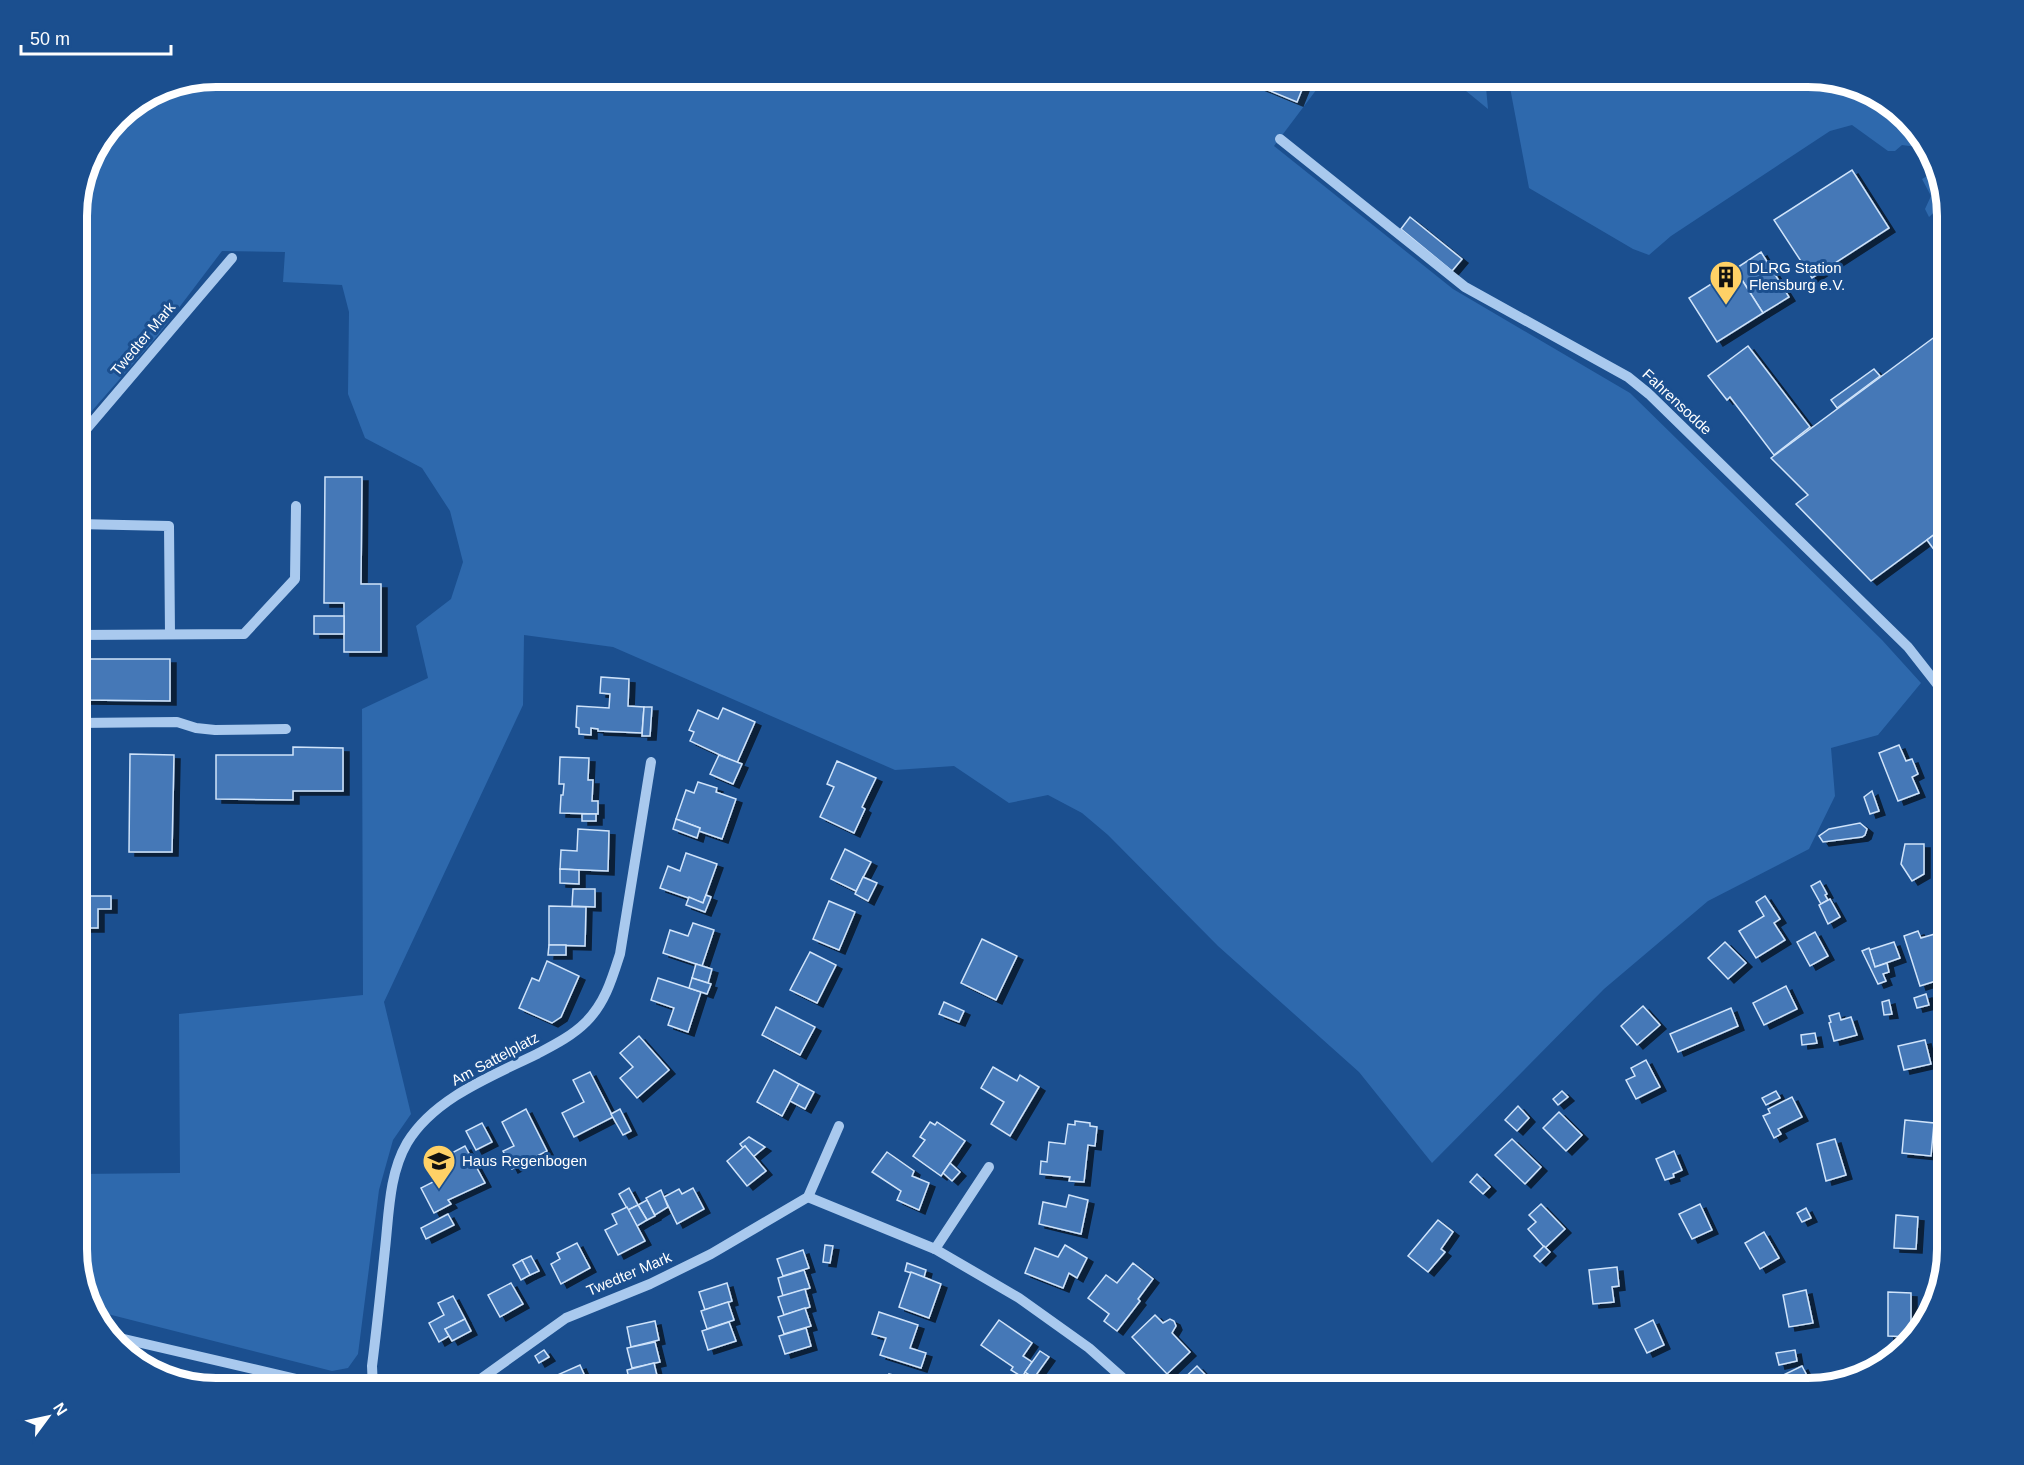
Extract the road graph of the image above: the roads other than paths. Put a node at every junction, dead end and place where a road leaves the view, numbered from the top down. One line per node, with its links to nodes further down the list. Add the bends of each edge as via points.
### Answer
1 (1280, 139): 8 (street, Fahrensodde, via 1465,287 1628,377 1649,394 1908,647)
2 (232, 258): 3 (street, Twedter Mark)
3 (87, 428)
4 (296, 506): 6 (street, via 295,579 244,634)
5 (87, 524): 6 (street, via 169,526)
6 (170, 634): 7 (street)
7 (87, 635)
8 (1937, 686)
9 (87, 723): 10 (street, via 177,722 215,730)
10 (286, 729)
11 (651, 762): 18 (street, Am Sattelplatz, via 620,954 602,1002 564,1040 441,1106 407,1142 396,1166)
12 (839, 1126): 14 (street)
13 (989, 1167): 15 (street)
14 (808, 1197): 15 (street); 19 (street, Twedter Mark, via 711,1254 566,1318)
15 (935, 1249): 20 (street, via 1019,1298 1089,1348)
16 (124, 1339): 17 (street)
17 (288, 1378)
18 (373, 1378)
19 (483, 1378)
20 (1122, 1378)

